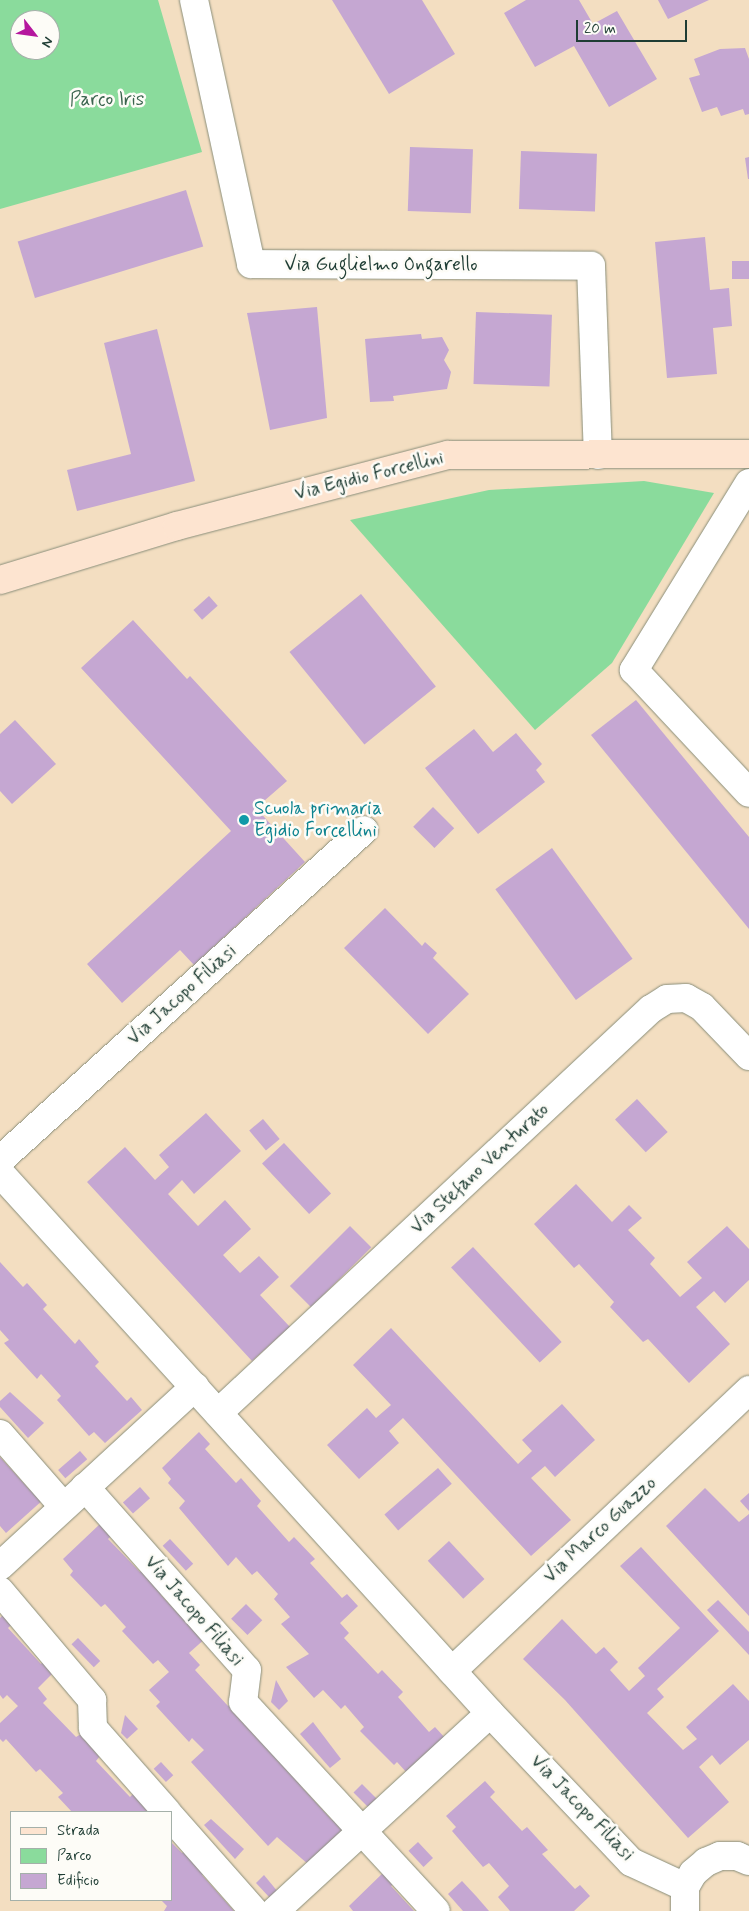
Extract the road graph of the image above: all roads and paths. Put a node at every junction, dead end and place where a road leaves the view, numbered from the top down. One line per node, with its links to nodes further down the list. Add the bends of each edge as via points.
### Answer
1 (194, 0): 3 (street, Via Guglielmo Ongarello, via 251,264 592,266)
2 (749, 454): 3 (street, Via Egidio Forcellini)
3 (598, 455): 5 (street, Via Egidio Forcellini, via 448,455 177,526)
4 (749, 483): 6 (street, via 634,670)
5 (0, 580)
6 (749, 792)
7 (364, 830): 9 (street, Via Jacopo Filiasi)
8 (749, 1056): 13 (street, Via Stefano Venturato, via 702,1007 686,998 667,999 651,1009)
9 (0, 1160)
10 (0, 1173): 11 (street, Via Jacopo Filiasi)
11 (194, 1387): 13 (street, Via Jacopo Filiasi); 15 (street)
12 (749, 1390): 19 (street, Via Marco Guazzo)
13 (218, 1413): 19 (street, Via Jacopo Filiasi)
14 (0, 1434): 16 (street)
15 (84, 1487): 16 (street); 23 (street, Via Jacopo Filiasi, via 247,1670 243,1702)
16 (63, 1506): 17 (street)
17 (0, 1566)
18 (0, 1591): 21 (street, via 92,1700 93,1728)
19 (452, 1671): 20 (street, Via Jacopo Filiasi)
20 (490, 1713): 23 (street); 25 (street, Via Jacopo Filiasi, via 631,1862)
21 (166, 1811)
22 (172, 1818): 26 (street)
23 (361, 1831): 27 (street); 28 (street, Via Jacopo Filiasi)
24 (749, 1861): 25 (street, Via Jacopo Filiasi, via 737,1856 720,1856 706,1862 693,1873)
25 (685, 1899)
26 (254, 1911)
27 (275, 1911)
28 (436, 1911)

